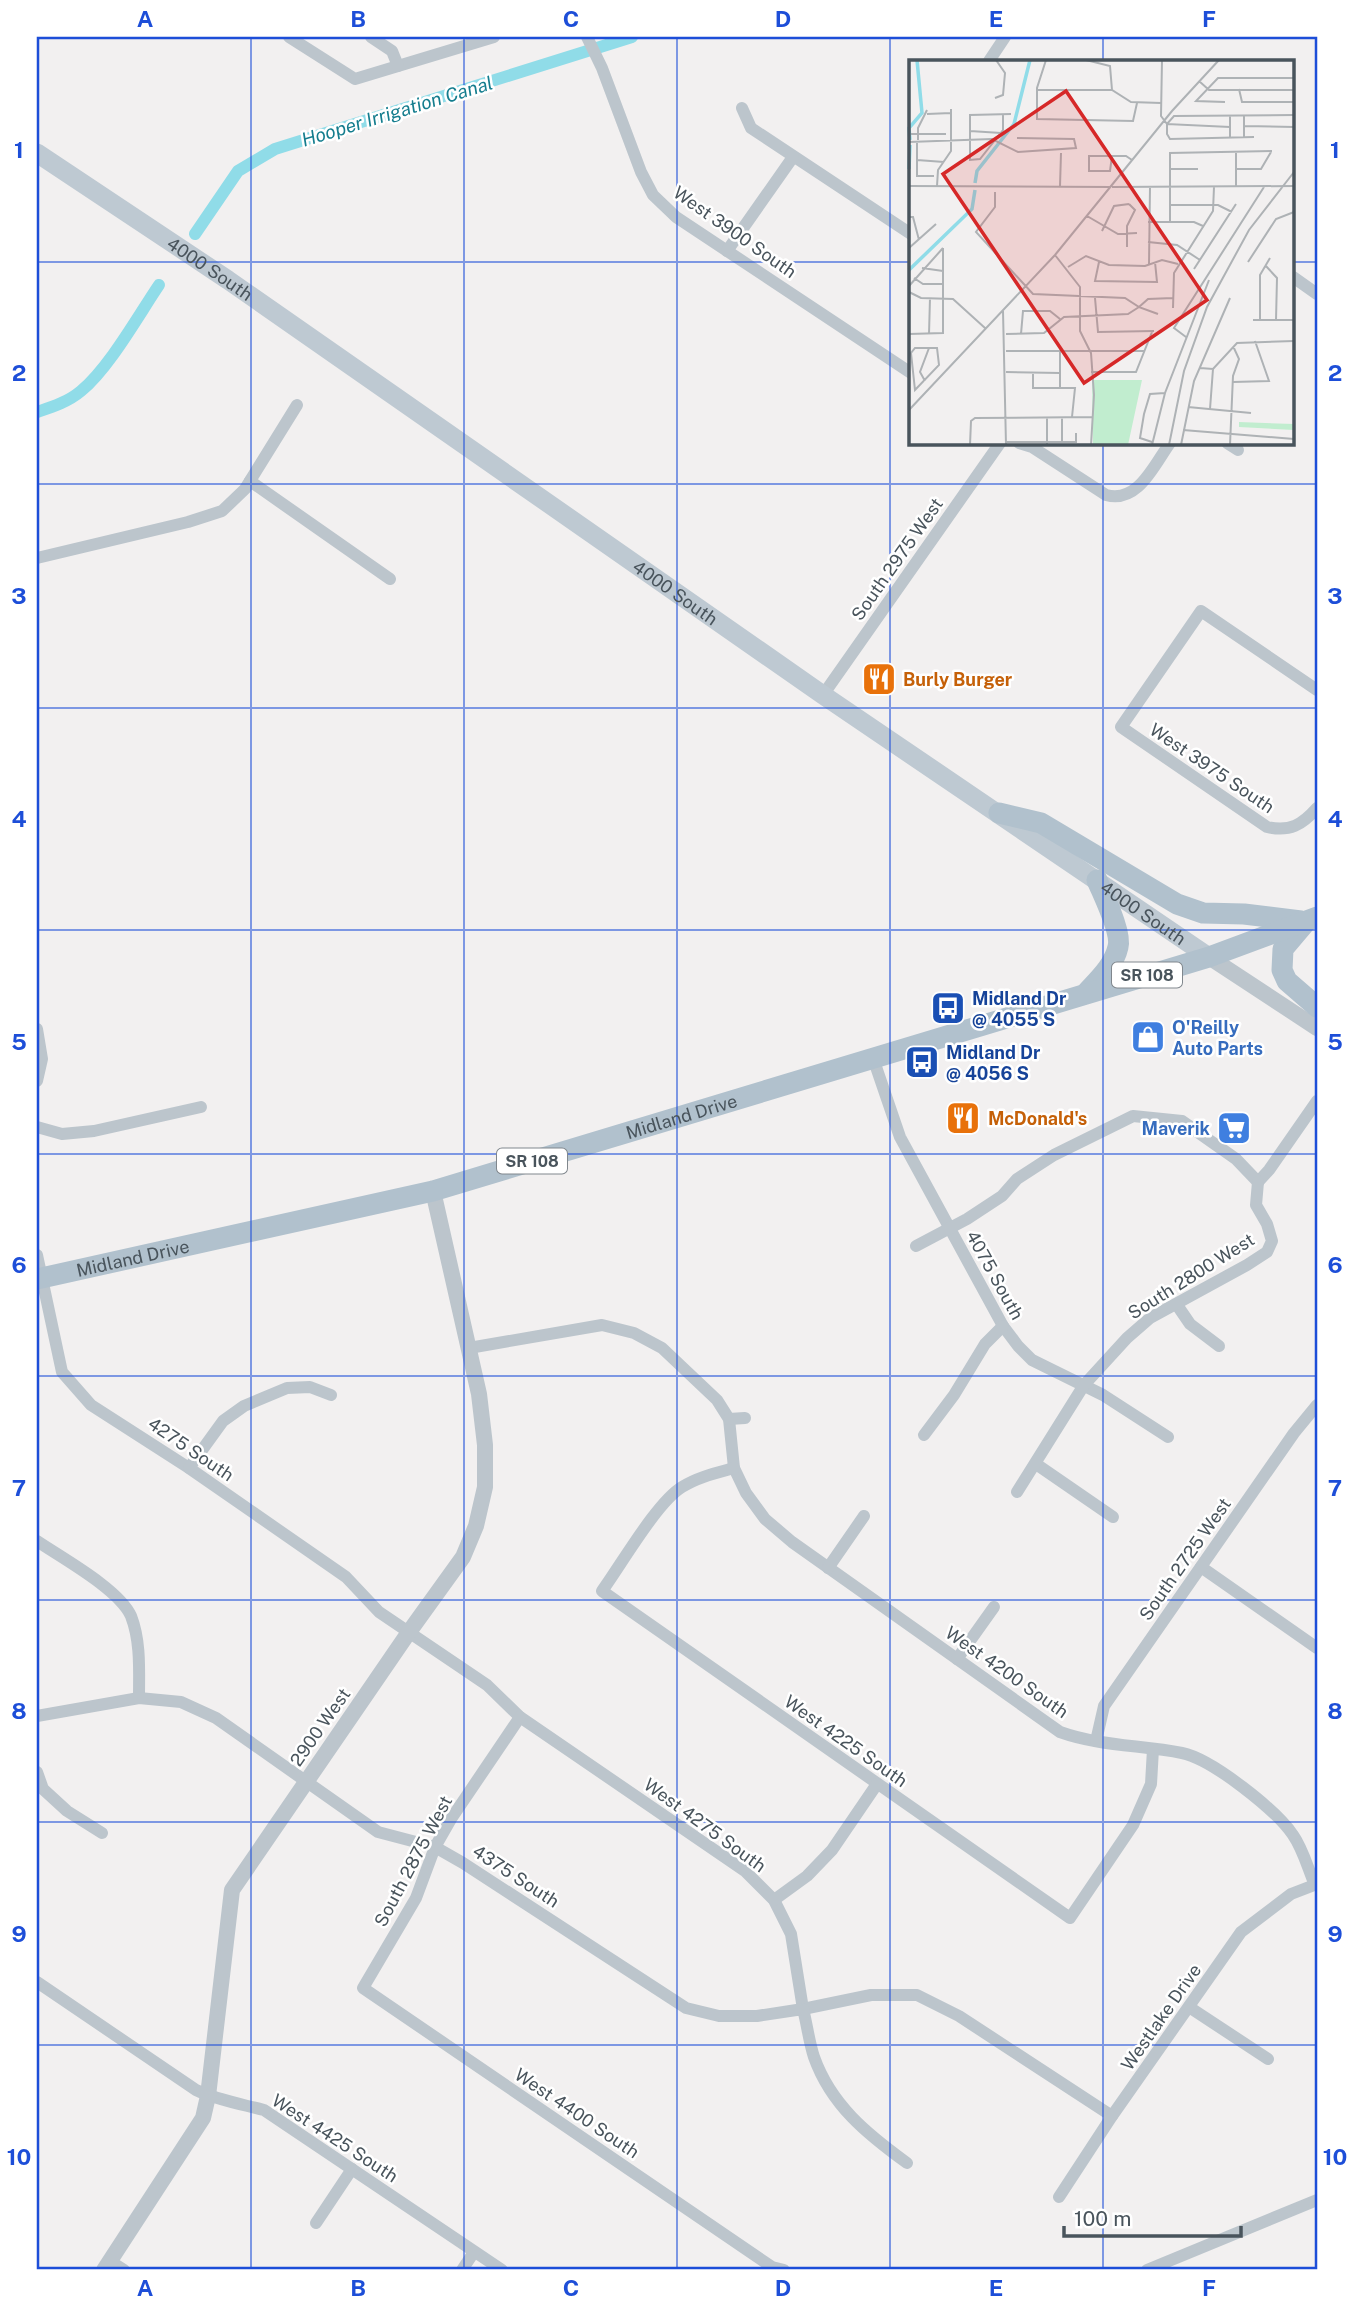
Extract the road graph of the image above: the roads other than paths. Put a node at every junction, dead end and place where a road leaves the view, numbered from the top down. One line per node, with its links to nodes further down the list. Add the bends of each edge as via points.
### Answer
1 (289, 37): 7 (street, via 355,79)
2 (371, 37): 7 (street, via 392,51)
3 (494, 37): 7 (street)
4 (587, 37): 12 (street, West 3900 South, via 653,195 676,217)
5 (1006, 37): 6 (street)
6 (990, 60)
7 (398, 66)
8 (742, 108): 10 (street, via 751,128)
9 (37, 153): 24 (main road, 4000 South, via 344,359)
10 (793, 157): 11 (street); 12 (street)
11 (909, 233)
12 (727, 251): 15 (street, West 3900 South)
13 (1294, 278): 14 (street)
14 (1317, 294)
15 (909, 372)
16 (297, 405): 20 (street)
17 (999, 444): 24 (street, South 2975 West)
18 (1022, 444): 19 (street, via 1117,498 1139,486)
19 (1169, 444)
20 (250, 481): 21 (street, via 222,511); 22 (street)
21 (37, 558)
22 (390, 579)
23 (1317, 690): 25 (street, West 3975 South, via 1201,611 1121,727 1267,827 1298,826)
24 (823, 695): 26 (main road, 4000 South)
25 (1317, 808)
26 (999, 813): 27 (main road, 4000 South); 28 (main road, via 1041,823 1177,904 1203,913)
27 (1097, 880): 29 (main road, 4000 South); 30 (main road, via 1119,946)
28 (1312, 919): 29 (main road, Midland Drive / SR 108); 31 (main road, via 1283,949 1282,970 1287,981)
29 (1209, 957): 30 (main road, Midland Drive / SR 108); 32 (street, 4000 South)
30 (1086, 993): 34 (main road, Midland Drive / SR 108)
31 (1317, 1007)
32 (1317, 1028)
33 (37, 1029): 35 (street, via 42,1059)
34 (873, 1058): 40 (main road, Midland Drive / SR 108); 41 (street, 4075 South, via 900,1137)
35 (37, 1081)
36 (1317, 1101): 39 (street)
37 (201, 1107): 38 (street, via 94,1131 62,1133)
38 (37, 1127)
39 (1258, 1182): 41 (street, via 1236,1159 1182,1121 1133,1116 1054,1155 1017,1179 1002,1196); 45 (street, South 2800 West, via 1256,1205 1272,1241 1267,1252)
40 (433, 1191): 44 (main road, Midland Drive / SR 108); 48 (street, 2900 West)
41 (949, 1228): 42 (street); 46 (street, 4075 South)
42 (916, 1246)
43 (37, 1255): 44 (street, 4275 South)
44 (39, 1278): 57 (street, 4275 South, via 62,1372 91,1405)
45 (1177, 1305): 47 (street, via 1190,1324); 49 (street, South 2800 West, via 1150,1318)
46 (1003, 1326): 49 (street, 4075 South, via 1032,1360); 54 (street, via 985,1343)
47 (1219, 1346)
48 (469, 1348): 53 (street, via 601,1325 634,1333 662,1348 717,1400); 67 (street, 2900 West, via 484,1432 485,1487 463,1557)
49 (1084, 1385): 55 (street, 4075 South); 56 (street, South 2800 West)
50 (331, 1395): 57 (street, via 310,1387 288,1388 244,1406 223,1421)
51 (1315, 1414): 64 (street, South 2725 West, via 1294,1433)
52 (745, 1418): 53 (street)
53 (729, 1419): 58 (street, West 4200 South)
54 (924, 1435)
55 (1168, 1437)
56 (1036, 1464): 59 (street, South 2800 West); 61 (street)
57 (189, 1468): 66 (street, 4275 South, via 346,1577)
58 (734, 1468): 63 (street, West 4200 South, via 765,1519); 77 (street, West 4225 South, via 680,1488 660,1507 602,1591)
59 (1017, 1492)
60 (864, 1516): 63 (street)
61 (1113, 1517)
62 (37, 1541): 70 (street, via 109,1589 130,1614 138,1647)
63 (828, 1567): 69 (street, West 4200 South)
64 (1201, 1567): 68 (street); 73 (street, South 2725 West, via 1104,1706)
65 (994, 1606): 69 (street)
66 (379, 1612): 67 (street, West 4275 South)
67 (408, 1632): 72 (street, West 4275 South, via 487,1685); 76 (street, 2900 West)
68 (1317, 1647)
69 (957, 1659): 73 (street, West 4200 South, via 1060,1732)
70 (139, 1698): 71 (street, 4375 South); 76 (street, 4375 South, via 181,1702 216,1718)
71 (37, 1716)
72 (520, 1717): 79 (street, South 2875 West); 81 (street, West 4275 South, via 745,1871)
73 (1096, 1741): 74 (street, West 4200 South)
74 (1153, 1749): 77 (street, West 4225 South, via 1151,1784 1133,1825 1070,1918); 80 (street, West 4200 South, via 1185,1753 1218,1770 1275,1813 1294,1837)
75 (37, 1772): 78 (street, via 43,1789)
76 (306, 1781): 79 (street, 4375 South, via 378,1832); 87 (street, 2900 West, via 232,1890)
77 (877, 1784): 81 (street, via 832,1850)
78 (102, 1833)
79 (435, 1847): 83 (street, South 2875 West, via 416,1898); 85 (street, 4375 South, via 686,2008 719,2016)
80 (1316, 1884): 84 (street, Westlake Drive, via 1291,1894 1241,1932)
81 (774, 1900): 85 (street, West 4275 South, via 791,1934)
82 (37, 1982): 87 (street, West 4425 South)
83 (363, 1989): 96 (street, West 4400 South)
84 (1189, 2007): 86 (street); 88 (street, Westlake Drive)
85 (803, 2009): 88 (street, via 871,1994 916,1995 959,2016); 89 (street, via 814,2058 835,2099 867,2134)
86 (1268, 2059)
87 (208, 2096): 90 (street, West 4425 South, via 264,2110); 95 (street, 2900 West, via 203,2118)
88 (1112, 2116): 91 (street, Westlake Drive)
89 (906, 2163)
90 (352, 2169): 93 (street); 94 (street, West 4425 South)
91 (1059, 2197)
92 (1317, 2200): 99 (street)
93 (316, 2223)
94 (474, 2252): 97 (street); 98 (street, West 4425 South)
95 (113, 2267)
96 (774, 2269)
97 (462, 2270)
98 (502, 2270)
99 (1147, 2270)

